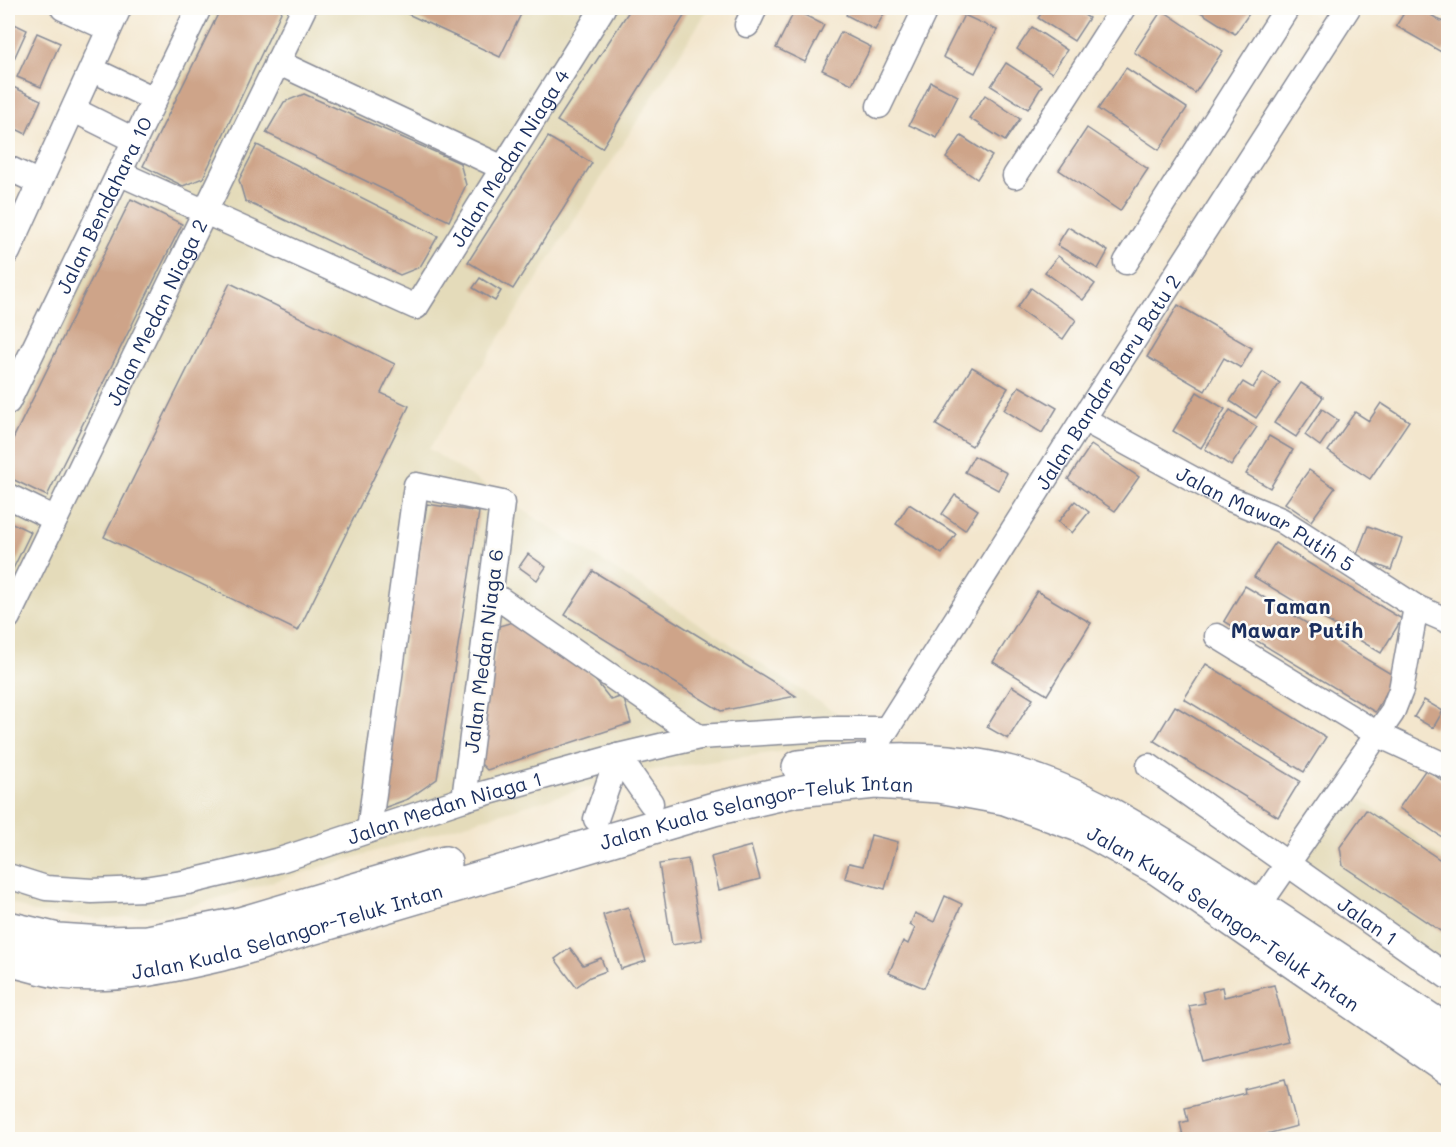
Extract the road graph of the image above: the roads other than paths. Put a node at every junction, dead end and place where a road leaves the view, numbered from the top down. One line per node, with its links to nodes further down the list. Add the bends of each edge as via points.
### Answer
1 (63, 8): 9 (street)
2 (199, 8): 12 (street, Jalan Bendahara 10)
3 (304, 8): 10 (street, Jalan Medan Niaga 2)
4 (603, 8): 17 (street, Jalan Medan Niaga 4)
5 (926, 8): 13 (street)
6 (1123, 8): 19 (street)
7 (1287, 8): 23 (street)
8 (1348, 8): 25 (street, Jalan Bandar Baru Batu 2)
9 (114, 18): 11 (street)
10 (277, 62): 17 (street); 21 (street, Jalan Medan Niaga 2)
11 (93, 70): 12 (street); 14 (street)
12 (154, 99): 15 (street, Jalan Bendahara 10)
13 (879, 106)
14 (74, 110): 15 (street); 20 (street)
15 (134, 141): 18 (street, Jalan Bendahara 10)
16 (8, 168): 20 (street)
17 (503, 168): 21 (street, Jalan Medan Niaga 4, via 416,307)
18 (119, 173): 21 (street); 24 (street, Jalan Bendahara 10)
19 (1015, 176)
20 (38, 182): 22 (street)
21 (204, 214): 27 (street, Jalan Medan Niaga 2)
22 (8, 252)
23 (1126, 262)
24 (8, 402)
25 (1083, 419): 29 (street, Jalan Mawar Putih 5, via 1228,498 1281,520); 33 (street, Jalan Bandar Baru Batu 2)
26 (8, 496): 27 (street)
27 (55, 519): 30 (street, Jalan Medan Niaga 2)
28 (491, 593): 35 (street); 40 (street, Jalan Medan Niaga 6); 43 (street, Jalan Medan Niaga 6, via 502,503 416,484)
29 (1416, 607): 31 (street, Jalan Mawar Putih 5); 34 (street, via 1401,690)
30 (8, 617)
31 (1449, 621)
32 (1216, 636): 34 (street)
33 (886, 729): 35 (street, Jalan Medan Niaga 1); 37 (street, Jalan Bandar Baru Batu 2)
34 (1380, 735): 39 (street); 44 (street)
35 (699, 737): 36 (street, Jalan Medan Niaga 1)
36 (618, 756): 40 (street, Jalan Medan Niaga 1); 41 (street); 42 (street)
37 (870, 759): 41 (highway, Jalan Kuala Selangor-Teluk Intan, via 792,768); 46 (highway, Jalan Kuala Selangor-Teluk Intan, via 941,760 1011,773 1091,802)
38 (1149, 766): 44 (street, Jalan 1)
39 (1449, 767)
40 (464, 800): 43 (street, Jalan Medan Niaga 1)
41 (651, 803): 42 (highway, Jalan Kuala Selangor-Teluk Intan)
42 (596, 819): 47 (highway, Jalan Kuala Selangor-Teluk Intan, via 240,924 148,942 58,940)
43 (369, 831): 45 (street, Jalan Medan Niaga 1, via 280,860 144,889 46,888)
44 (1288, 864): 46 (street); 49 (street, Jalan 1)
45 (8, 876)
46 (1251, 917): 48 (highway, Jalan Kuala Selangor-Teluk Intan, via 1079,825 1005,798 939,786 874,782 797,789 714,809 230,952 150,970 106,974 61,972); 50 (highway, Jalan Kuala Selangor-Teluk Intan); 51 (highway, Jalan Kuala Selangor-Teluk Intan)
47 (8, 928)
48 (8, 959)
49 (1449, 977)
50 (1449, 1032)
51 (1449, 1068)

